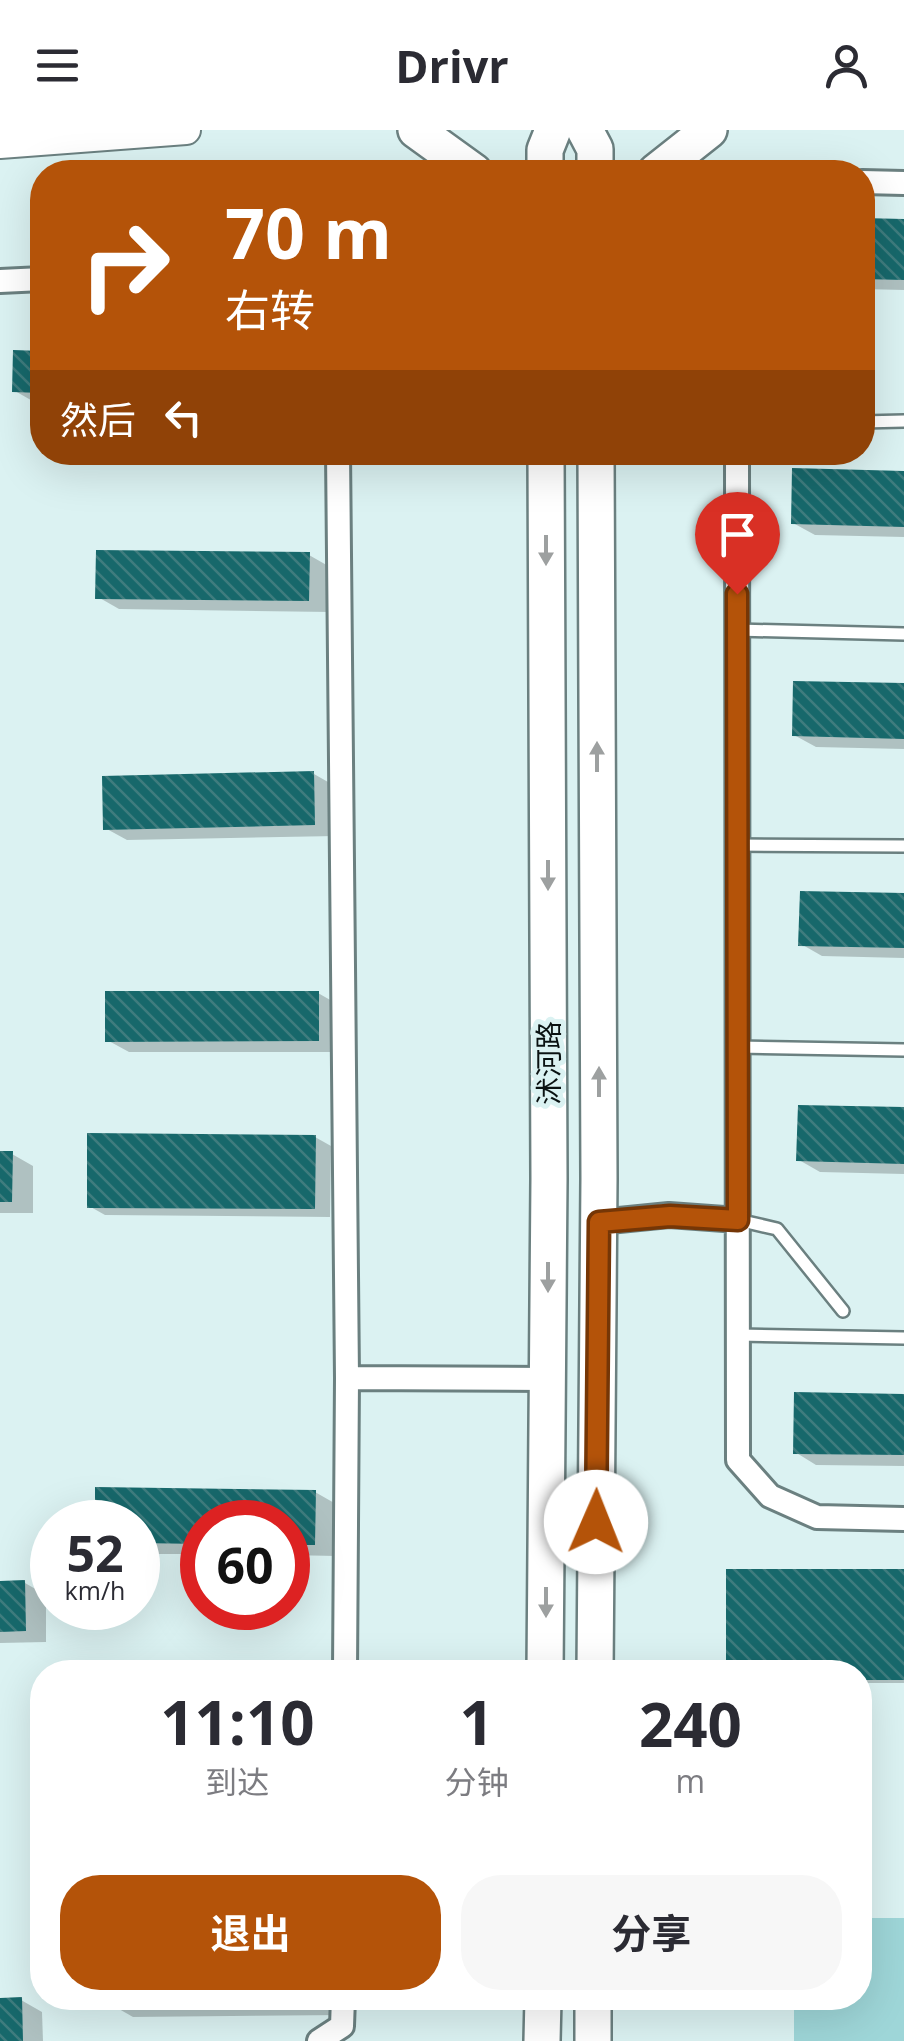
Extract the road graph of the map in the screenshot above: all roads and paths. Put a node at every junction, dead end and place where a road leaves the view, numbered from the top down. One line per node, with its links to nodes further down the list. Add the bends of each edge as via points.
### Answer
1 (186, 130): 6 (street)
2 (416, 130): 7 (main road)
3 (554, 130): 8 (main road)
4 (586, 130): 9 (main road)
5 (708, 130): 10 (main road)
6 (0, 144)
7 (457, 160)
8 (545, 160)
9 (595, 160)
10 (671, 160)
11 (875, 182): 12 (street)
12 (904, 182)
13 (30, 280): 14 (street)
14 (0, 281)
15 (904, 421): 16 (lane)
16 (875, 422)
17 (338, 465): 32 (street)
18 (546, 465): 33 (main road, 沭河路, one-way to 33)
19 (596, 465): 28 (main road, 沭河路, one-way to 19)
20 (736, 465): 21 (street)
21 (737, 630): 22 (lane); 23 (street)
22 (904, 634)
23 (737, 845): 24 (lane); 25 (street)
24 (904, 846)
25 (738, 1048): 26 (lane); 27 (street)
26 (904, 1050)
27 (738, 1220): 28 (street); 29 (lane, via 777,1230); 30 (street)
28 (599, 1222): 37 (main road, 沭河路)
29 (843, 1310)
30 (738, 1335): 31 (lane); 34 (street, via 738,1460 770,1496 818,1517)
31 (904, 1338)
32 (347, 1378): 33 (street); 35 (street)
33 (548, 1380): 36 (main road, 沭河路, one-way to 36)
34 (904, 1518)
35 (345, 1660)
36 (545, 1660)
37 (596, 1660)
38 (343, 2010): 41 (street, via 342,2026)
39 (543, 2010): 42 (main road)
40 (593, 2010): 43 (main road)
41 (319, 2041)
42 (542, 2041)
43 (593, 2041)

